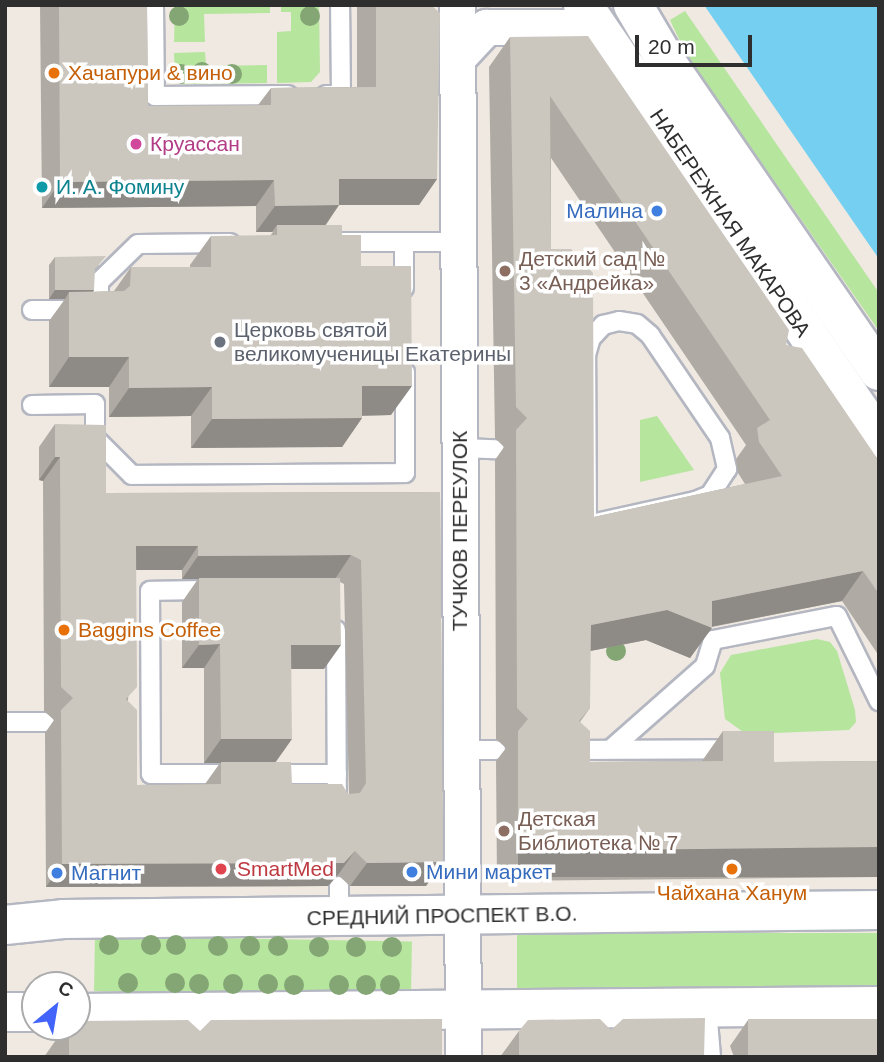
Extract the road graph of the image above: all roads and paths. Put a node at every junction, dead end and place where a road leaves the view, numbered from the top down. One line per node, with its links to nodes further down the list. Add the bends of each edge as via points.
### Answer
1 (154, 5): 2 (lane, via 155,96 341,95 349,29)
2 (340, 5)
3 (633, 5): 12 (street, НАБЕРЕЖНАЯ МАКАРОВА, via 669,66)
4 (592, 19): 5 (street, via 571,27); 13 (street, НАБЕРЕЖНАЯ МАКАРОВА)
5 (453, 30): 7 (street, ТУЧКОВ ПЕРЕУЛОК)
6 (404, 242): 7 (lane); 9 (lane); 11 (lane)
7 (460, 242): 18 (street, ТУЧКОВ ПЕРЕУЛОК)
8 (244, 243): 10 (lane, via 138,244 99,282 99,310)
9 (324, 243)
10 (32, 310)
11 (404, 310)
12 (844, 321): 13 (lane); 15 (street, НАБЕРЕЖНАЯ МАКАРОВА)
13 (804, 349): 17 (street, НАБЕРЕЖНАЯ МАКАРОВА)
14 (405, 351): 16 (lane, via 405,473 132,475 96,438 95,404)
15 (879, 370)
16 (32, 405)
17 (879, 439)
18 (460, 448): 19 (lane); 29 (street, ТУЧКОВ ПЕРЕУЛОК)
19 (495, 449)
20 (580, 451): 20 (lane, via 587,525 695,501 710,495 727,469 727,453 712,411 650,335 637,324 620,321 603,325 590,338)
21 (230, 590): 27 (lane, via 150,591)
22 (336, 616): 33 (lane)
23 (879, 701): 32 (lane, via 836,616 713,640 705,666)
24 (5, 722): 25 (lane)
25 (44, 722)
26 (131, 722): 27 (lane)
27 (151, 722): 33 (lane, via 151,774)
28 (749, 749): 32 (lane)
29 (459, 750): 30 (lane); 36 (street, ТУЧКОВ ПЕРЕУЛОК)
30 (496, 750)
31 (569, 750): 32 (lane)
32 (611, 750)
33 (337, 774): 34 (lane)
34 (337, 807)
35 (879, 910): 36 (street, СРЕДНИЙ ПРОСПЕКТ В.О.)
36 (460, 915): 37 (street, СРЕДНИЙ ПРОСПЕКТ В.О., via 339,902); 40 (street, ТУЧКОВ ПЕРЕУЛОК)
37 (5, 925)
38 (879, 1006): 39 (street)
39 (707, 1008): 40 (street, via 591,1021); 43 (lane)
40 (463, 1010): 41 (street, via 174,1022); 42 (street, ТУЧКОВ ПЕРЕУЛОК)
41 (91, 1014)
42 (463, 1057)
43 (711, 1057)

